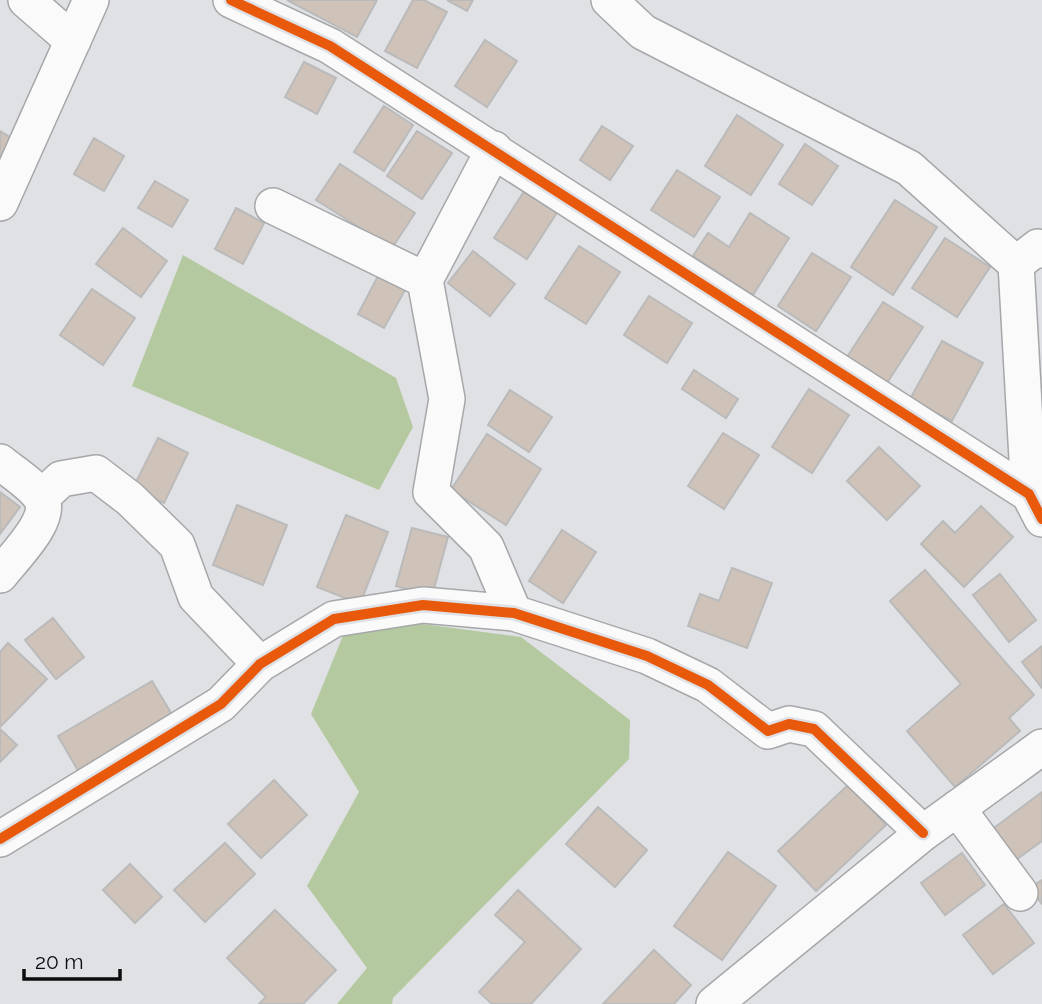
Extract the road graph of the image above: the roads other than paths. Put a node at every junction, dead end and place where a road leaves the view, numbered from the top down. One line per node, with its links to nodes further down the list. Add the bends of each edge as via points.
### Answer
1 (26, 0): 5 (street)
2 (92, 0): 5 (street)
3 (231, 0): 6 (street, via 330,46)
4 (609, 0): 9 (street, via 643,32 909,167)
5 (73, 41): 7 (street)
6 (494, 149): 10 (street); 13 (street)
7 (0, 203)
8 (273, 206): 10 (street)
9 (1029, 257): 13 (street)
10 (425, 280): 15 (street, via 447,399 430,492 486,547)
11 (0, 462): 12 (street)
12 (41, 498): 14 (street, via 45,512 38,527); 16 (street, via 61,479 96,472 177,545 196,597)
13 (1035, 506)
14 (0, 575)
15 (514, 613): 16 (street, via 423,606 334,619); 19 (street, via 647,656 708,685 768,731 789,724 814,729)
16 (260, 664): 20 (street, via 221,704)
17 (1042, 747): 18 (street)
18 (957, 808): 19 (street); 21 (street)
19 (923, 833): 22 (street)
20 (0, 839)
21 (1020, 893)
22 (715, 1004)

